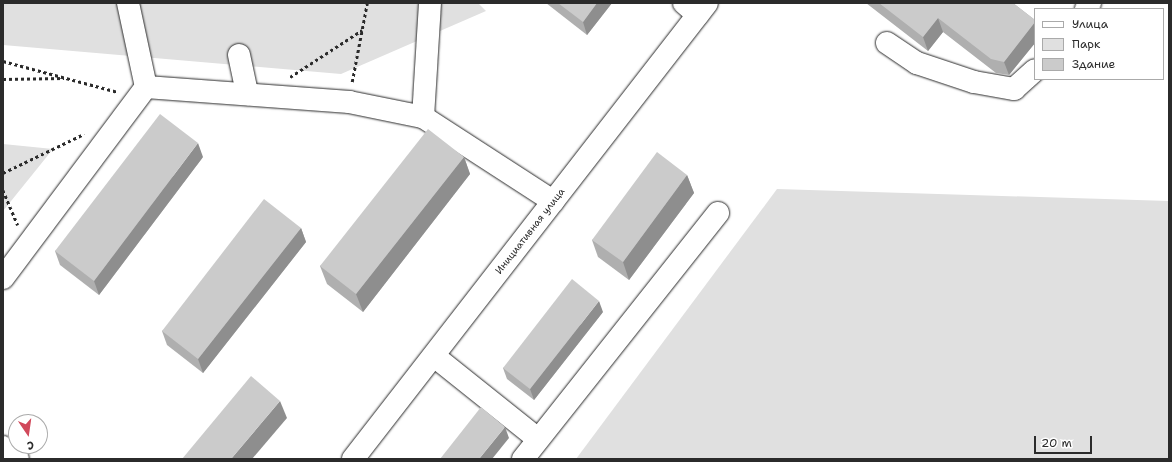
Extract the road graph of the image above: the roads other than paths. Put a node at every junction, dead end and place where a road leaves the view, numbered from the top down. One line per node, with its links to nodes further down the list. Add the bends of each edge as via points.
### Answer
1 (128, 3): 7 (main road)
2 (430, 3): 9 (main road)
3 (697, 7): 10 (main road, Инициативная улица)
4 (887, 43): 6 (main road, via 917,63 974,82 1014,89)
5 (239, 54): 8 (main road)
6 (1034, 71)
7 (142, 92): 8 (main road); 12 (main road)
8 (255, 94): 9 (main road, via 349,102)
9 (423, 118): 10 (main road)
10 (553, 201): 13 (main road, Инициативная улица)
11 (718, 213): 14 (main road)
12 (3, 278)
13 (434, 356): 14 (main road); 17 (main road, Инициативная улица)
14 (538, 440): 18 (main road)
15 (3, 447): 16 (main road)
16 (18, 459)
17 (353, 459)
18 (523, 459)

